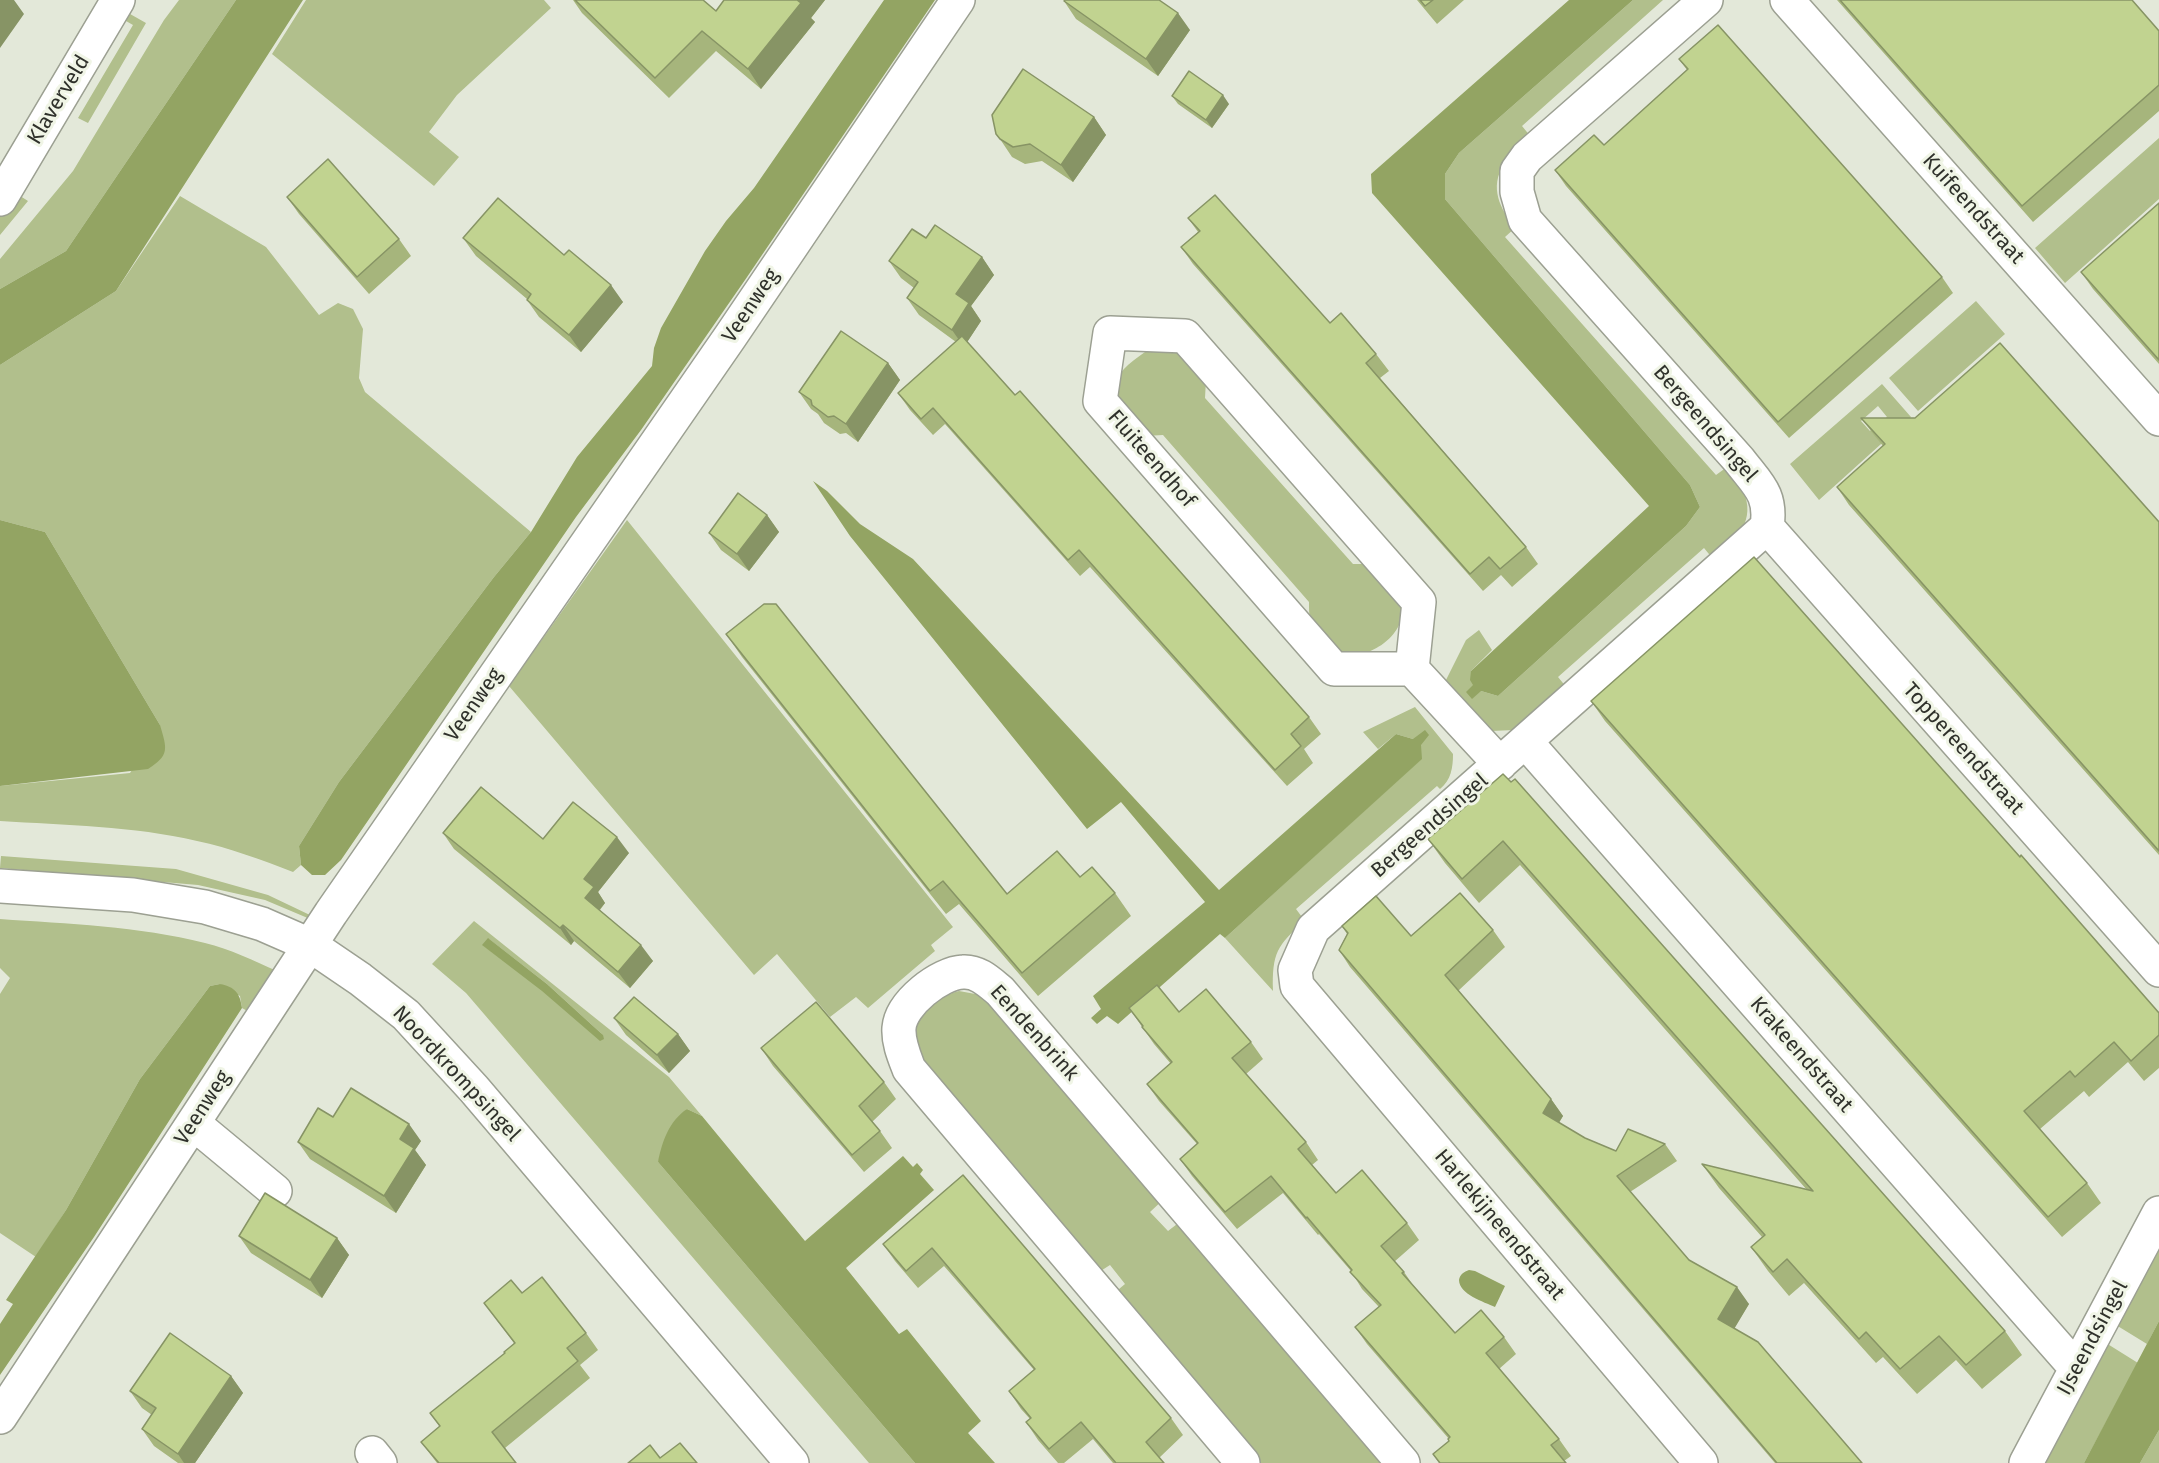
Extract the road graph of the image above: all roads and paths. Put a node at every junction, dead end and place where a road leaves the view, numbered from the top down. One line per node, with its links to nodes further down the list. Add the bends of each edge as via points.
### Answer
1 (118, 0): 5 (street, Klaverveld)
2 (958, 0): 12 (street, Veenweg)
3 (1706, 0): 7 (street, Bergeendsingel, via 1527,157 1517,171 1517,192 1525,220 1739,460 1766,496 1770,511)
4 (1787, 0): 6 (street, Kuifeendstraat)
5 (0, 199)
6 (2159, 419)
7 (1767, 527): 9 (street, Bergeendsingel); 13 (street, Toppereendstraat)
8 (1412, 669): 8 (street, Fluiteendhof, via 1419,602 1185,336 1110,333 1100,401 1334,669); 10 (street)
9 (1526, 742): 10 (street, Bergeendsingel); 18 (street, Krakeendstraat)
10 (1500, 764): 14 (street, Bergeendsingel, via 1313,929 1295,970)
11 (0, 886): 12 (street, Noordkrompsingel, via 133,895 205,907 262,924)
12 (310, 945): 15 (street, Veenweg); 20 (street, Noordkrompsingel, via 406,1015 474,1089)
13 (2159, 970)
14 (1297, 986): 23 (street, Harlekijneendstraat)
15 (193, 1123): 16 (street); 19 (street, Veenweg)
16 (275, 1191)
17 (2159, 1213): 18 (street, IJseendsingel)
18 (2076, 1368): 24 (street, IJseendsingel)
19 (0, 1417)
20 (792, 1463)
21 (1243, 1463): 22 (street, Eendenbrink, via 909,1069 901,1049 899,1026 925,988 964,972 981,976 1000,991)
22 (1403, 1463)
23 (1701, 1463)
24 (2026, 1463)

